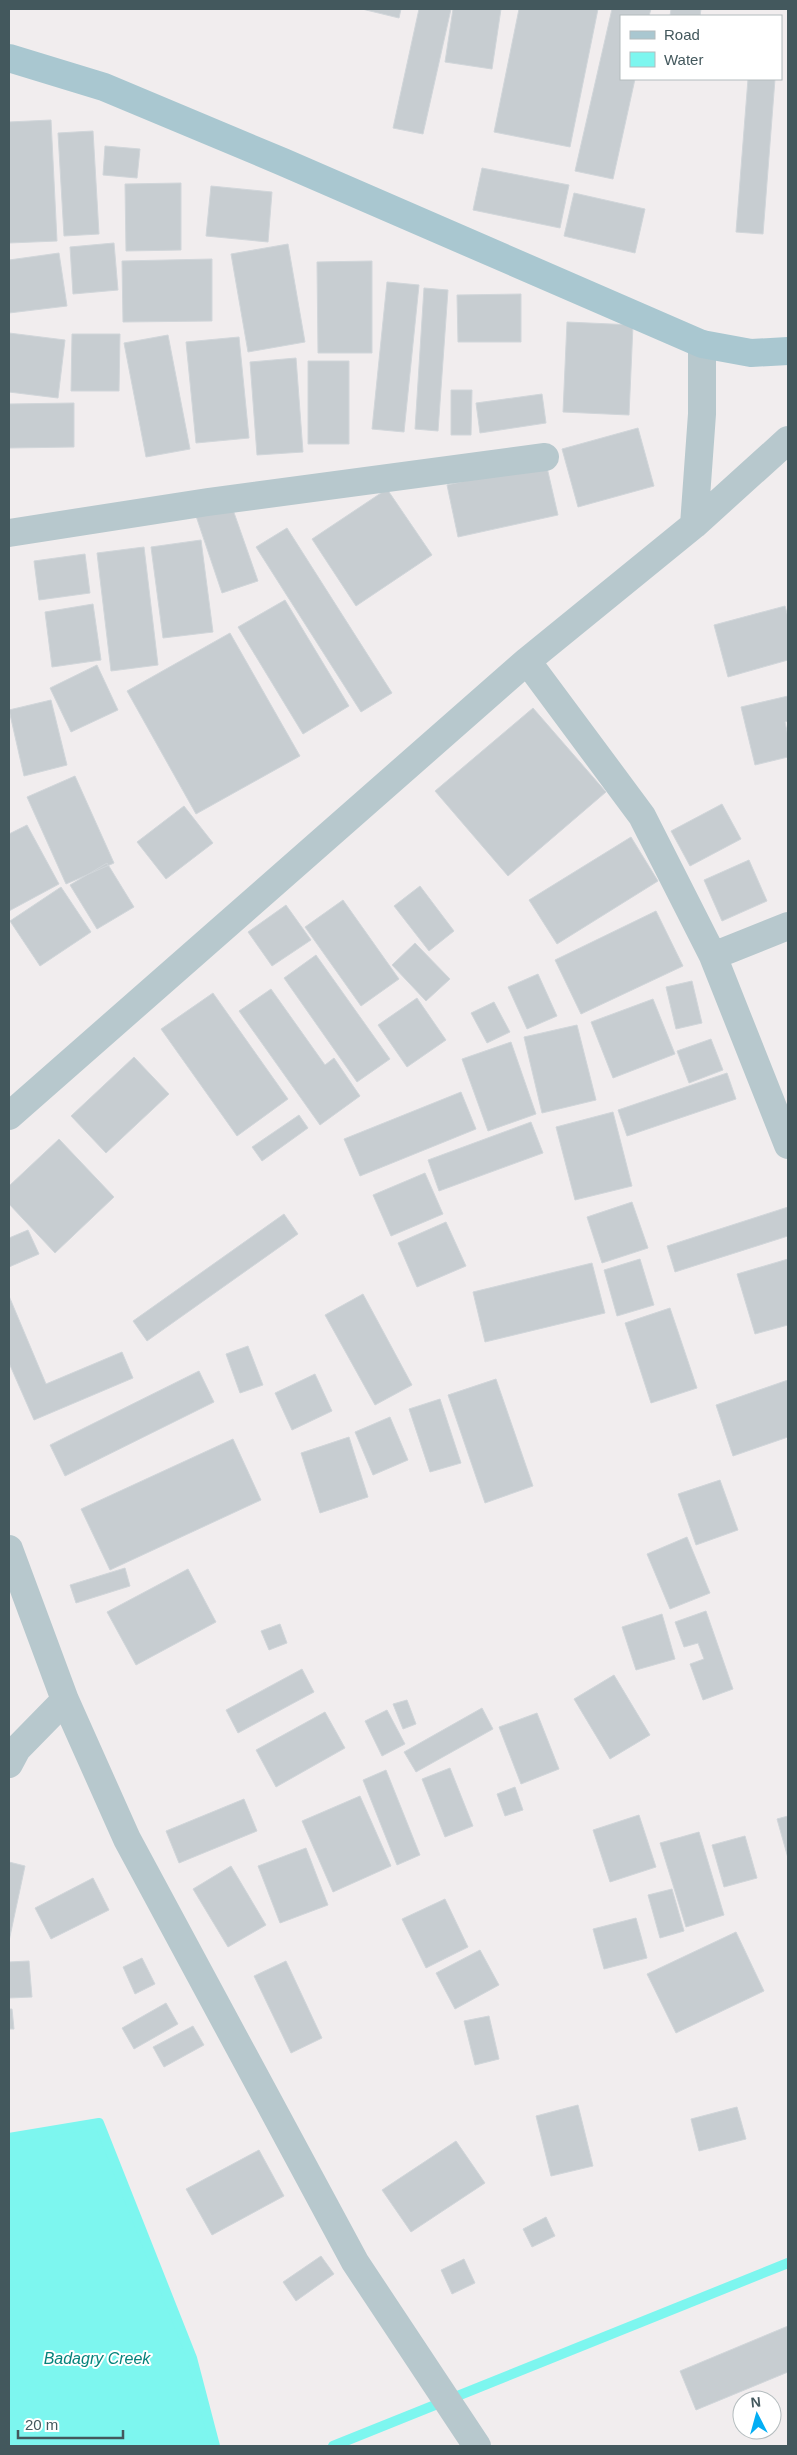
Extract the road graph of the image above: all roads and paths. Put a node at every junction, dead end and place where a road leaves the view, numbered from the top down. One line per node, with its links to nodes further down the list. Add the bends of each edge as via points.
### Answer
1 (9, 58): 2 (main road, via 104,87)
2 (702, 344): 3 (main road, via 751,353); 6 (street, via 702,414)
3 (788, 351)
4 (788, 440): 6 (street)
5 (545, 458): 7 (street, via 208,502)
6 (694, 525): 8 (street)
7 (9, 533)
8 (527, 661): 10 (street, via 642,816); 11 (street)
9 (788, 926): 10 (street)
10 (712, 956): 12 (street)
11 (9, 1116)
12 (788, 1145)
13 (9, 1549): 14 (street)
14 (65, 1700): 15 (street); 16 (street, via 127,1838 346,2244)
15 (11, 1755)
16 (470, 2436)

